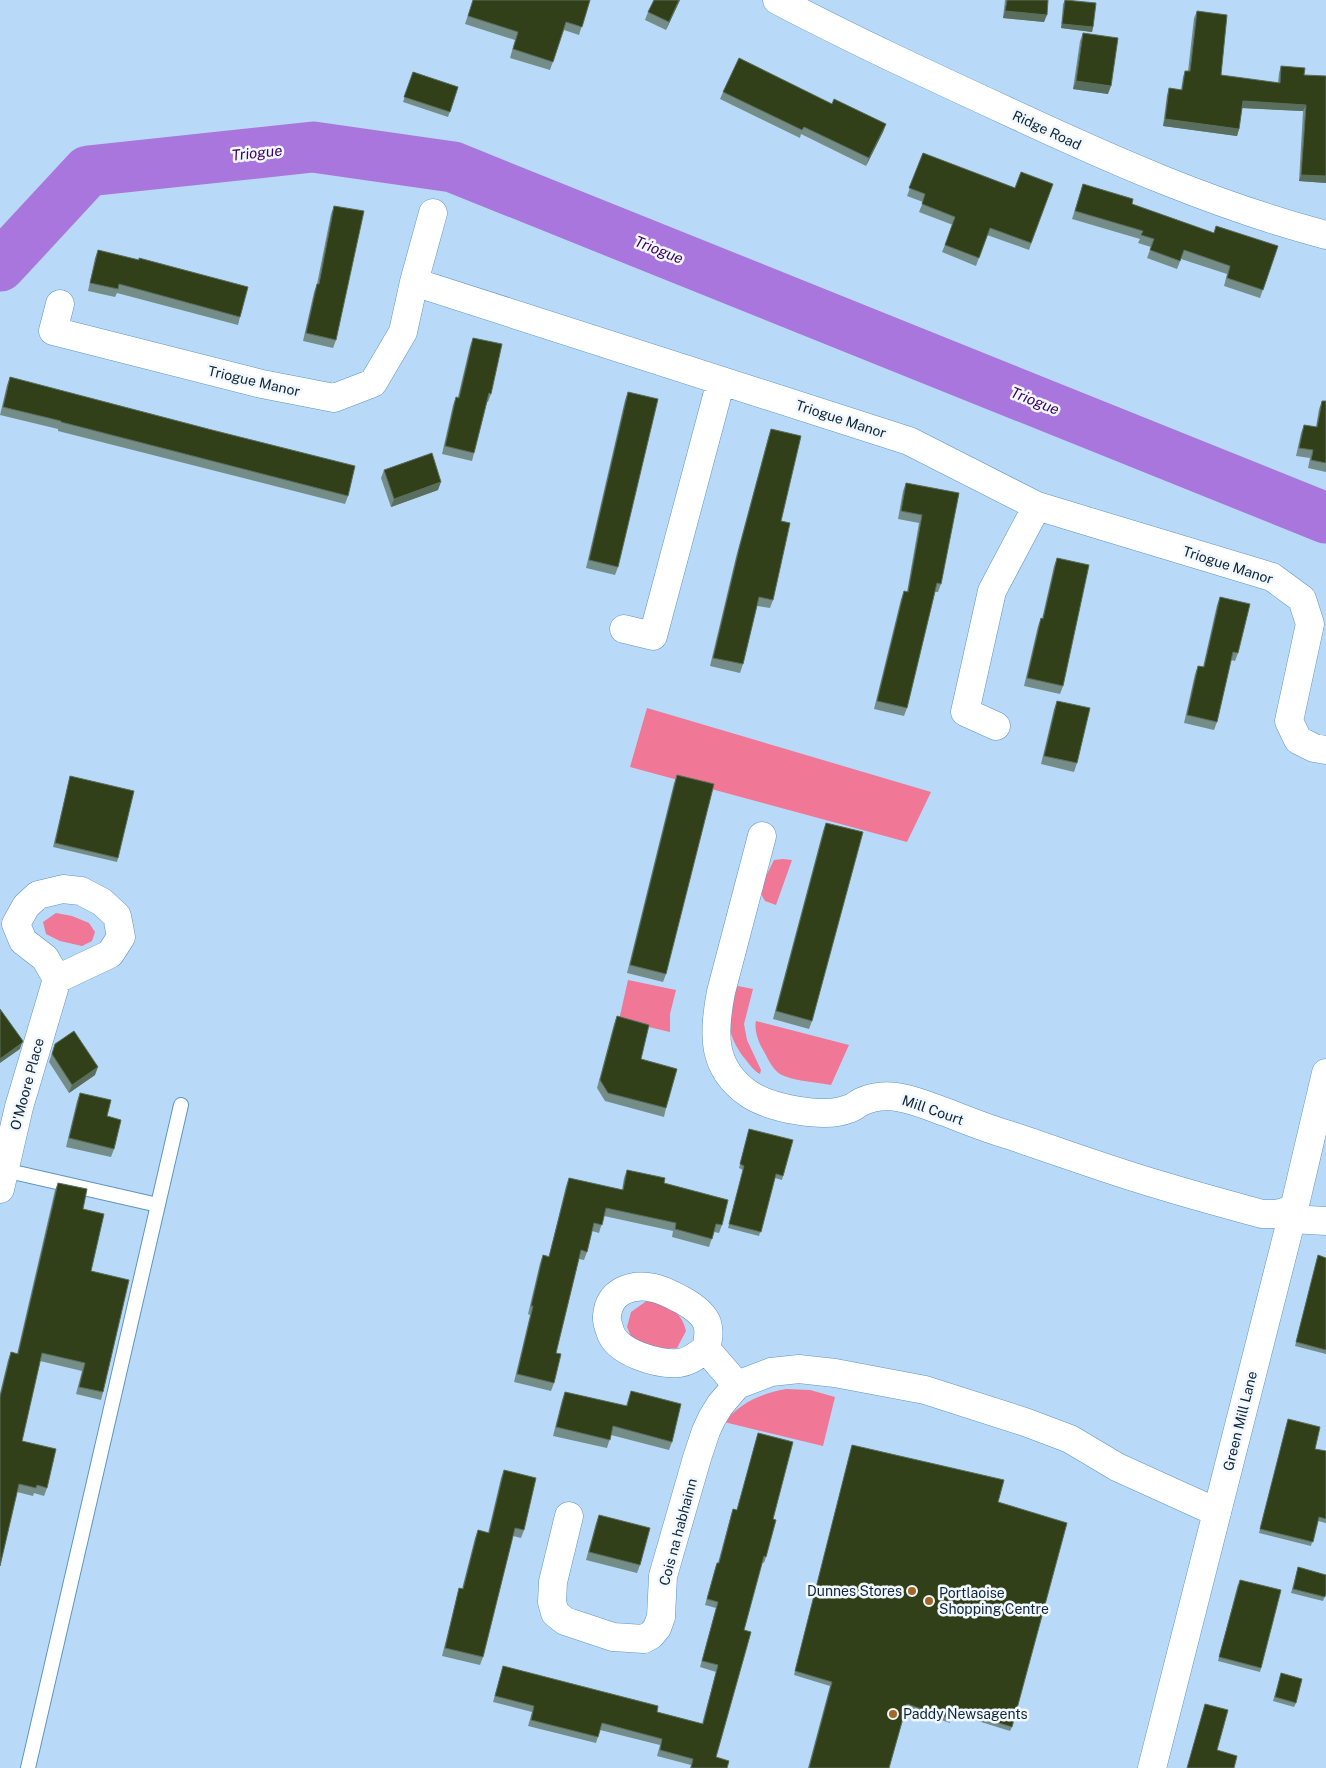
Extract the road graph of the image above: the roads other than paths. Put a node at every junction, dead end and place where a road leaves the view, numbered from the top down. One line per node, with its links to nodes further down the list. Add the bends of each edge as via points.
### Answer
1 (777, 0): 3 (street, Ridge Road, via 939,80 1132,168 1277,222)
2 (433, 213): 4 (street, Triogue Manor)
3 (1326, 235)
4 (414, 282): 5 (street, Triogue Manor, via 403,332 373,382 334,398 262,384 53,331); 6 (street, Triogue Manor)
5 (60, 304)
6 (722, 382): 7 (street, Triogue Manor, via 909,441); 8 (street, via 652,636)
7 (1037, 506): 9 (street, via 992,591 965,712); 10 (street, Triogue Manor, via 1272,577 1302,599 1310,624 1289,722 1298,740)
8 (624, 629)
9 (996, 726)
10 (1326, 750)
11 (762, 836): 17 (street, Mill Court, via 716,1016 720,1059 732,1078 750,1094 787,1107 823,1113 848,1110 874,1097 907,1099 1163,1186 1262,1214)
12 (57, 978): 15 (street, O'Moore Place)
13 (1326, 1073): 17 (street, Green Mill Lane)
14 (181, 1106): 16 (lane)
15 (1, 1176): 16 (lane)
16 (158, 1205): 23 (lane)
17 (1293, 1214): 18 (street, Mill Court); 21 (street, Green Mill Lane)
18 (1326, 1222)
19 (706, 1349): 20 (street)
20 (737, 1385): 21 (street, via 771,1372 799,1369 835,1372 925,1390 1070,1439 1117,1466); 22 (street, Cois na habhainn, via 720,1405 706,1431 663,1576 661,1617 657,1628 644,1640 613,1637 565,1621 556,1613 552,1602 553,1582)
21 (1217, 1511): 24 (street, Green Mill Lane)
22 (569, 1516)
23 (28, 1768)
24 (1152, 1768)

